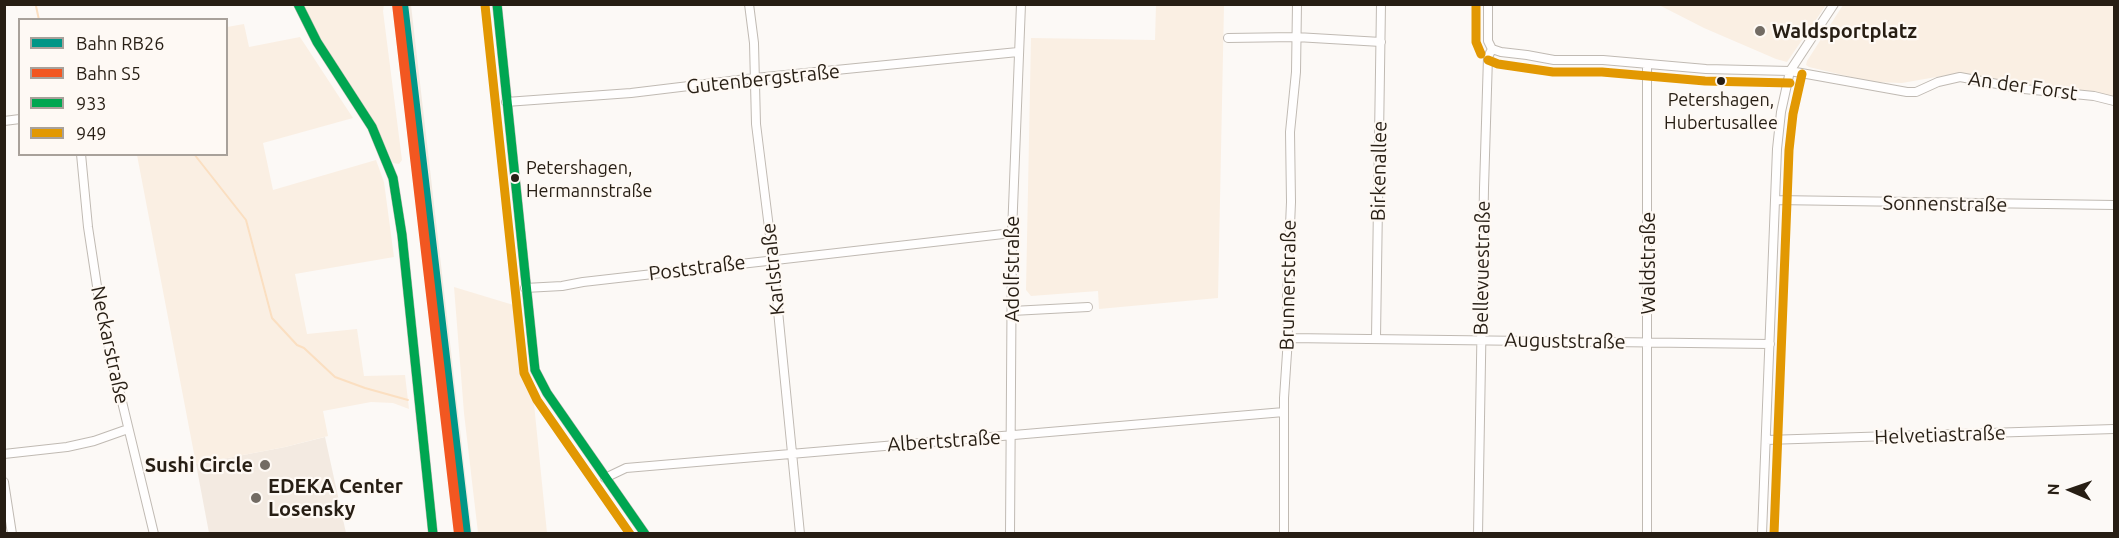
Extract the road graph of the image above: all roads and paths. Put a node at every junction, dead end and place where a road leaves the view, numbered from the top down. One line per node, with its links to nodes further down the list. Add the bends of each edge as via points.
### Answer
1 (298, 4): 43 (street, via 317,42 372,127 393,178)
2 (497, 4): 18 (street)
3 (749, 4): 16 (street, Karlstraße)
4 (1020, 4): 13 (street, Adolfstraße)
5 (1297, 4): 9 (street, Brunnerstraße)
6 (1382, 4): 11 (street, Birkenallee)
7 (1488, 4): 12 (street, Bellevuestraße, via 1488,41)
8 (1834, 4): 15 (street)
9 (1296, 37): 10 (street); 11 (street); 27 (street, Brunnerstraße, via 1290,132)
10 (1228, 38)
11 (1381, 42): 28 (street, Birkenallee)
12 (1492, 49): 14 (street, An der Forst, via 1554,60); 29 (street, Bellevuestraße, via 1488,57)
13 (1018, 52): 16 (street, Gutenbergstraße); 22 (street, Adolfstraße)
14 (1647, 64): 15 (street, An der Forst); 30 (street, Waldstraße)
15 (1790, 71): 17 (street, An der Forst, via 1906,92 1960,77); 20 (street, via 1778,131)
16 (755, 78): 18 (street, Gutenbergstraße, via 631,93); 23 (street, Karlstraße, via 756,124)
17 (2115, 101)
18 (506, 102): 24 (street)
19 (81, 156): 33 (street, Neckarstraße, via 102,319)
20 (1775, 200): 21 (street, Sonnenstraße); 31 (street)
21 (2115, 206)
22 (1012, 233): 23 (street, Poststraße); 26 (street, Adolfstraße)
23 (772, 260): 24 (street, Poststraße); 37 (street, Karlstraße)
24 (525, 288): 39 (street, via 538,379)
25 (1088, 307): 26 (street)
26 (1012, 311): 35 (street, Adolfstraße)
27 (1288, 338): 28 (street, Auguststraße); 32 (street, Brunnerstraße)
28 (1376, 338): 29 (street, Auguststraße)
29 (1481, 340): 30 (street, Auguststraße); 48 (street, Bellevuestraße)
30 (1648, 342): 31 (street, Auguststraße); 49 (street, Waldstraße)
31 (1770, 344): 36 (street)
32 (1284, 412): 35 (street, Albertstraße); 47 (street, Brunnerstraße)
33 (128, 429): 38 (street, via 74,446); 42 (street, Neckarstraße)
34 (2115, 429): 36 (street, Helvetiastraße)
35 (1011, 436): 37 (street, Albertstraße); 46 (street, Adolfstraße)
36 (1766, 440): 50 (street)
37 (792, 452): 39 (street, Albertstraße, via 626,468); 45 (street, Karlstraße)
38 (4, 454)
39 (605, 478): 44 (street)
40 (4, 482): 41 (street)
41 (12, 534)
42 (154, 534)
43 (433, 534)
44 (645, 534)
45 (800, 534)
46 (1010, 534)
47 (1284, 534)
48 (1478, 534)
49 (1647, 534)
50 (1762, 534)

